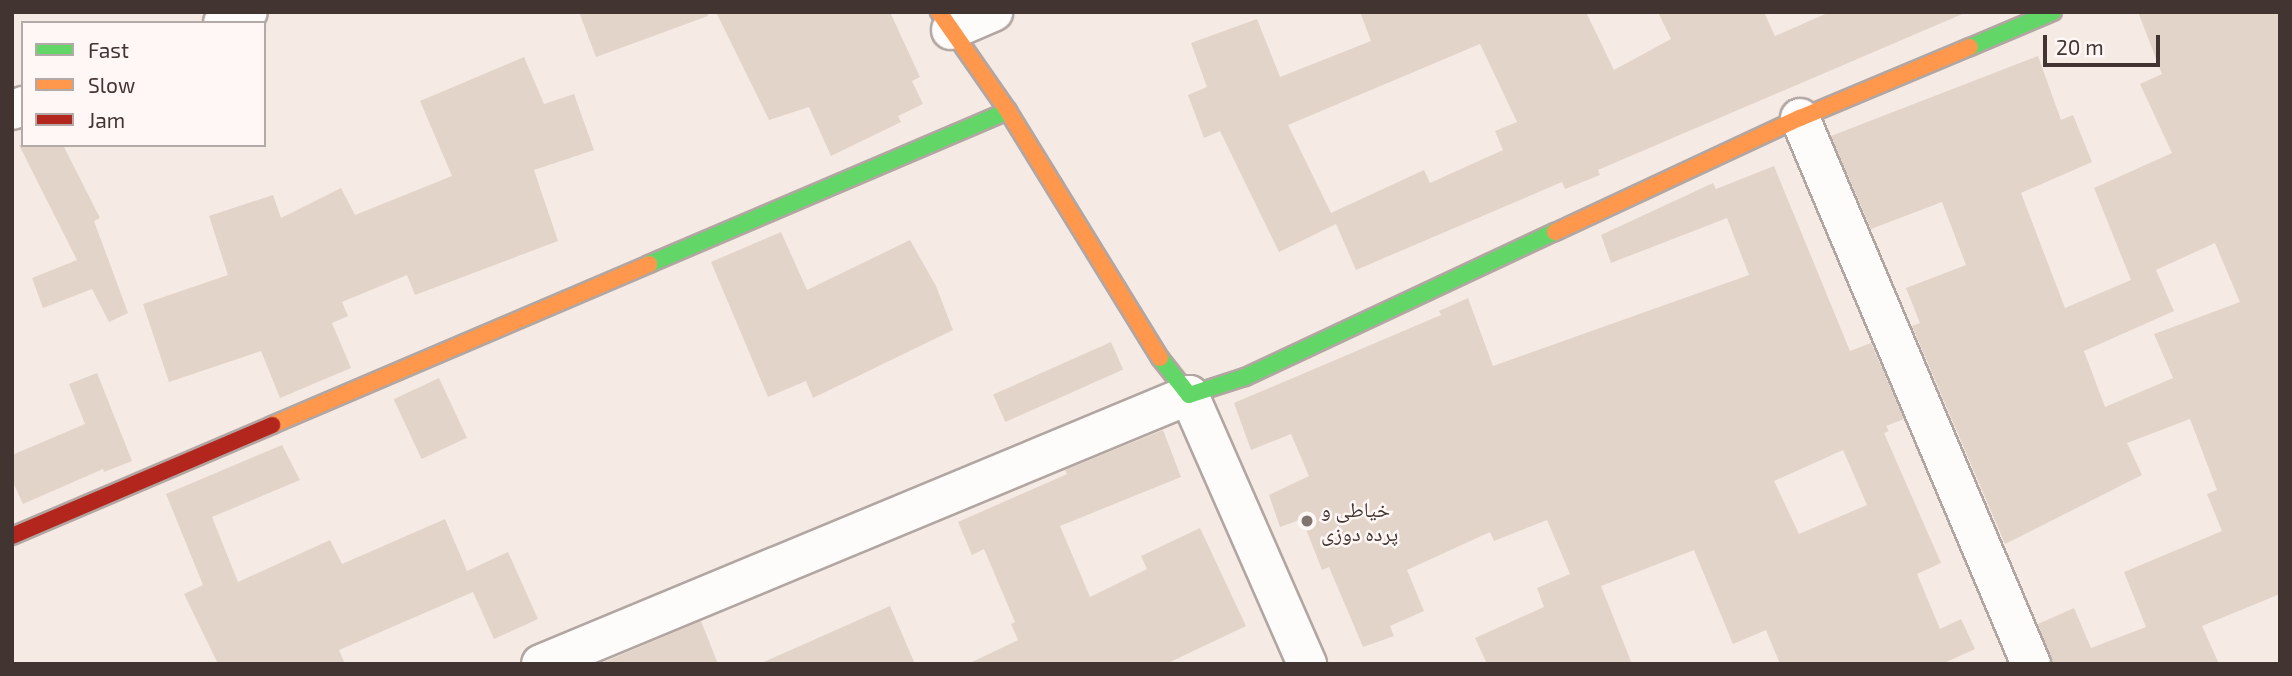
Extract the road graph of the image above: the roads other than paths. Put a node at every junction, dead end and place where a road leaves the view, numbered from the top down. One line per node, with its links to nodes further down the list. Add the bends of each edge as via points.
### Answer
1 (248, 12): 4 (street)
2 (993, 12): 5 (street)
3 (2053, 12): 7 (street)
4 (228, 21)
5 (945, 21): 6 (street)
6 (1008, 111): 8 (street, via 1152,349); 9 (street)
7 (1800, 118): 8 (street, via 1245,377); 13 (street)
8 (1189, 395): 10 (street); 12 (street)
9 (12, 536)
10 (593, 654): 11 (street)
11 (541, 664)
12 (1307, 664)
13 (2031, 664)

